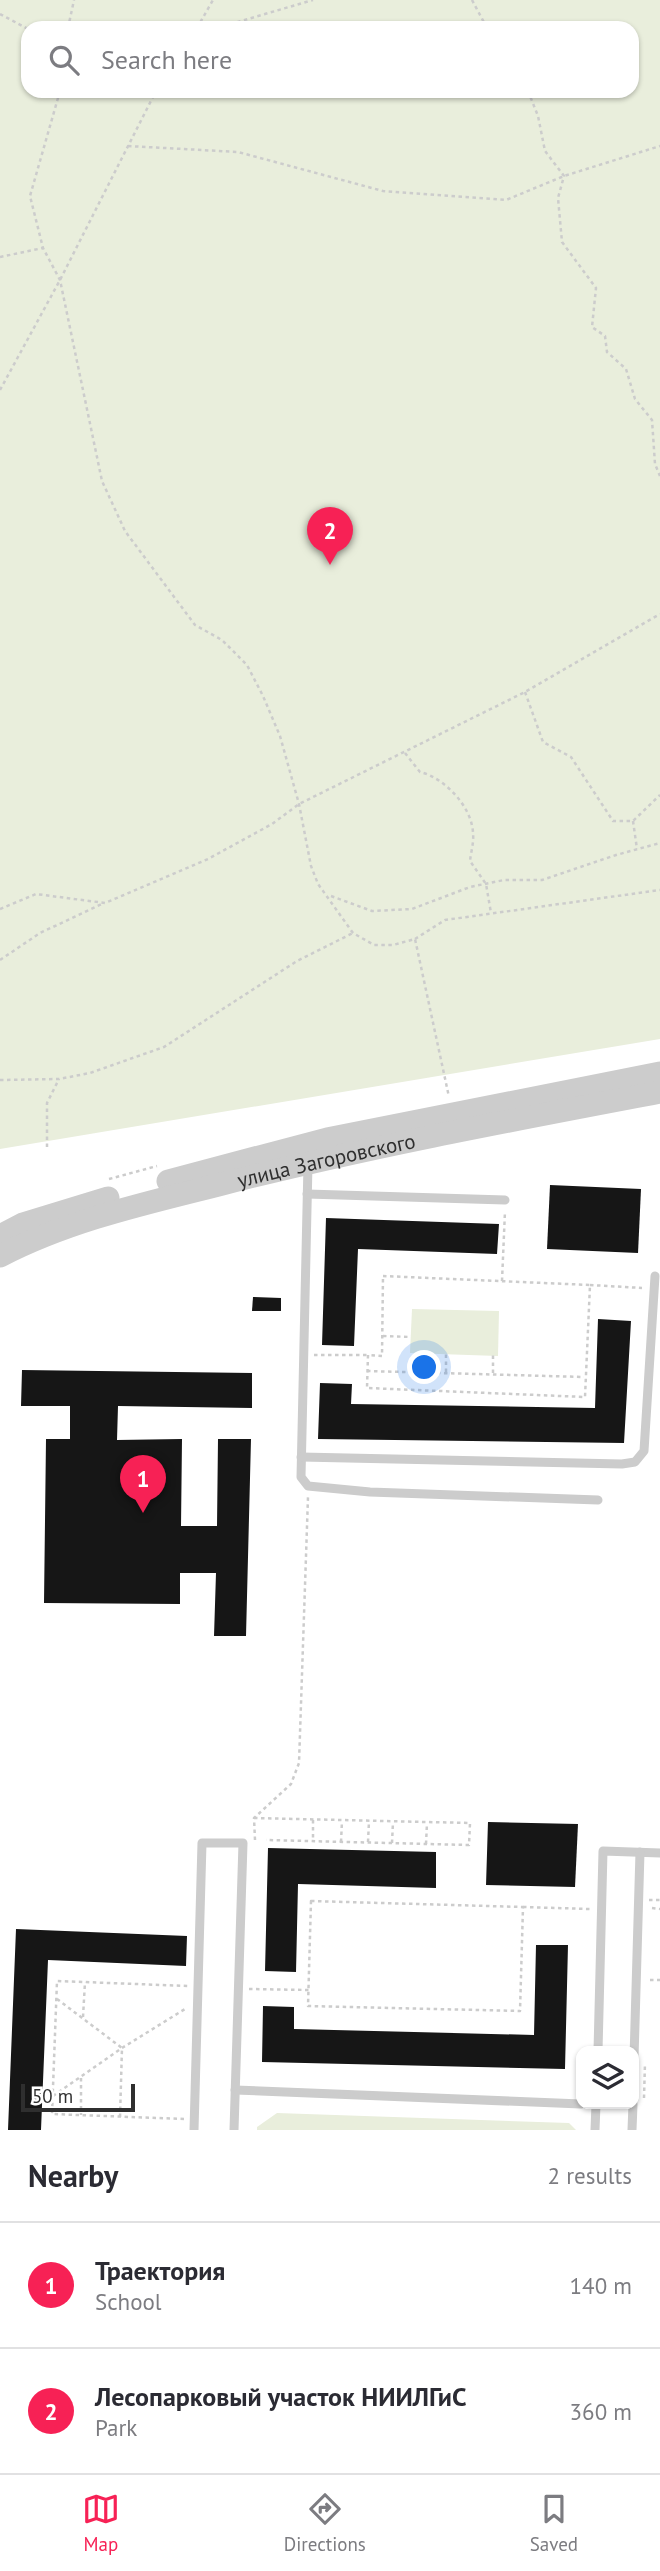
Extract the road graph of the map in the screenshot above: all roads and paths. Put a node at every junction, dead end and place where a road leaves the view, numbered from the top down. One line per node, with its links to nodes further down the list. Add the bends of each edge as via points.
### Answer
1 (74, 0): 6 (path)
2 (213, 0): 7 (path)
3 (313, 0): 8 (path)
4 (472, 0): 9 (path)
5 (0, 14): 10 (path)
6 (70, 21)
7 (201, 21)
8 (241, 21)
9 (483, 21)
10 (21, 25)
11 (58, 98): 17 (path, via 30,196)
12 (152, 98): 14 (path)
13 (531, 98): 16 (path, via 545,151)
14 (128, 146): 16 (path, via 238,152 383,191 506,200); 19 (path)
15 (660, 146): 16 (path)
16 (564, 176): 21 (path, via 558,198 562,242 596,288 592,327 605,336 607,352 626,369 635,399 652,420 654,464)
17 (43, 248): 18 (path); 19 (path)
18 (0, 257)
19 (60, 280): 20 (path); 26 (path, via 102,481 125,531 195,625 222,640 247,665 280,736)
20 (0, 390)
21 (660, 476)
22 (660, 614): 23 (path)
23 (525, 692): 24 (path); 27 (path, via 542,742 571,757 612,821)
24 (404, 752): 26 (path); 30 (path, via 420,772 454,792 466,811 473,831 470,861)
25 (660, 795): 27 (path)
26 (299, 804): 32 (path, via 311,866); 33 (path, via 208,859)
27 (633, 821): 29 (path)
28 (660, 843): 29 (path)
29 (637, 849): 30 (path, via 542,880)
30 (486, 884): 32 (path, via 412,909 384,912); 35 (path)
31 (660, 890): 35 (path)
32 (328, 895): 36 (path)
33 (105, 903): 34 (path, via 36,894); 38 (path, via 40,933)
34 (0, 909)
35 (491, 914): 37 (path, via 445,920)
36 (353, 933): 37 (path, via 374,944); 41 (path, via 297,961 164,1047)
37 (415, 939): 40 (path)
38 (0, 960)
39 (660, 1073): 48 (street, улица Загоровского, via 327,1139 122,1193 23,1224)
40 (444, 1077)
41 (59, 1079): 42 (path); 44 (path, via 47,1103)
42 (0, 1080)
43 (660, 1092): 45 (street, улица Загоровского)
44 (47, 1147)
45 (307, 1162): 46 (lane); 49 (street, улица Загоровского, via 125,1208 30,1240)
46 (307, 1194): 47 (lane); 56 (lane)
47 (505, 1200): 51 (path)
48 (0, 1236)
49 (0, 1256)
50 (655, 1276): 53 (lane)
51 (502, 1281): 52 (path); 54 (path, via 383,1276)
52 (590, 1285): 53 (path); 63 (path)
53 (654, 1289): 64 (lane, via 644,1451 635,1462)
54 (382, 1336): 55 (path); 58 (path, via 382,1356)
55 (411, 1336)
56 (304, 1354): 58 (path); 64 (lane)
57 (446, 1354): 61 (path)
58 (368, 1355): 60 (path)
59 (493, 1355): 62 (path)
60 (367, 1371): 61 (path); 63 (path, via 367,1388 584,1397)
61 (446, 1373): 62 (path)
62 (492, 1374): 63 (path)
63 (585, 1377)
64 (301, 1457): 65 (lane, via 301,1477)
65 (308, 1486): 66 (lane); 67 (path, via 299,1763 291,1784)
66 (598, 1500)
67 (254, 1818): 68 (path); 77 (path, via 255,1843)
68 (313, 1819): 69 (path); 74 (path)
69 (342, 1820): 70 (path); 75 (path)
70 (369, 1821): 71 (path); 76 (path)
71 (393, 1821): 72 (path); 78 (path)
72 (427, 1822): 79 (path); 79 (path, via 470,1823 469,1845)
73 (267, 1840): 74 (path)
74 (313, 1841): 75 (path)
75 (341, 1842): 76 (path)
76 (368, 1842): 78 (path)
77 (243, 1843): 89 (lane, via 202,1843); 90 (lane)
78 (392, 1843): 79 (path)
79 (426, 1844)
80 (640, 1852): 81 (lane); 86 (lane, via 603,1851); 96 (lane)
81 (660, 1853)
82 (648, 1900): 83 (path)
83 (660, 1900)
84 (523, 1907): 86 (path); 91 (path, via 311,1901); 91 (path, via 520,2011 308,2006)
85 (648, 1908): 87 (path)
86 (601, 1909): 95 (lane)
87 (660, 1909)
88 (85, 1982): 89 (path); 92 (path, via 57,1981); 94 (path)
89 (198, 1986): 93 (lane)
90 (239, 1989): 91 (path); 99 (lane)
91 (309, 1990)
92 (57, 1999): 94 (path); 100 (path)
93 (198, 2001): 97 (path); 106 (lane)
94 (83, 2017): 97 (path)
95 (598, 2046)
96 (634, 2046)
97 (122, 2048): 98 (path); 105 (path)
98 (81, 2078): 100 (path); 104 (path)
99 (235, 2090): 101 (lane); 108 (lane)
100 (53, 2096): 104 (path, via 52,2114)
101 (576, 2104)
102 (596, 2109): 109 (lane)
103 (633, 2109): 110 (lane)
104 (81, 2115): 105 (path)
105 (120, 2117): 106 (path)
106 (195, 2119): 107 (lane)
107 (194, 2130)
108 (234, 2130)
109 (595, 2130)
110 (632, 2130)

